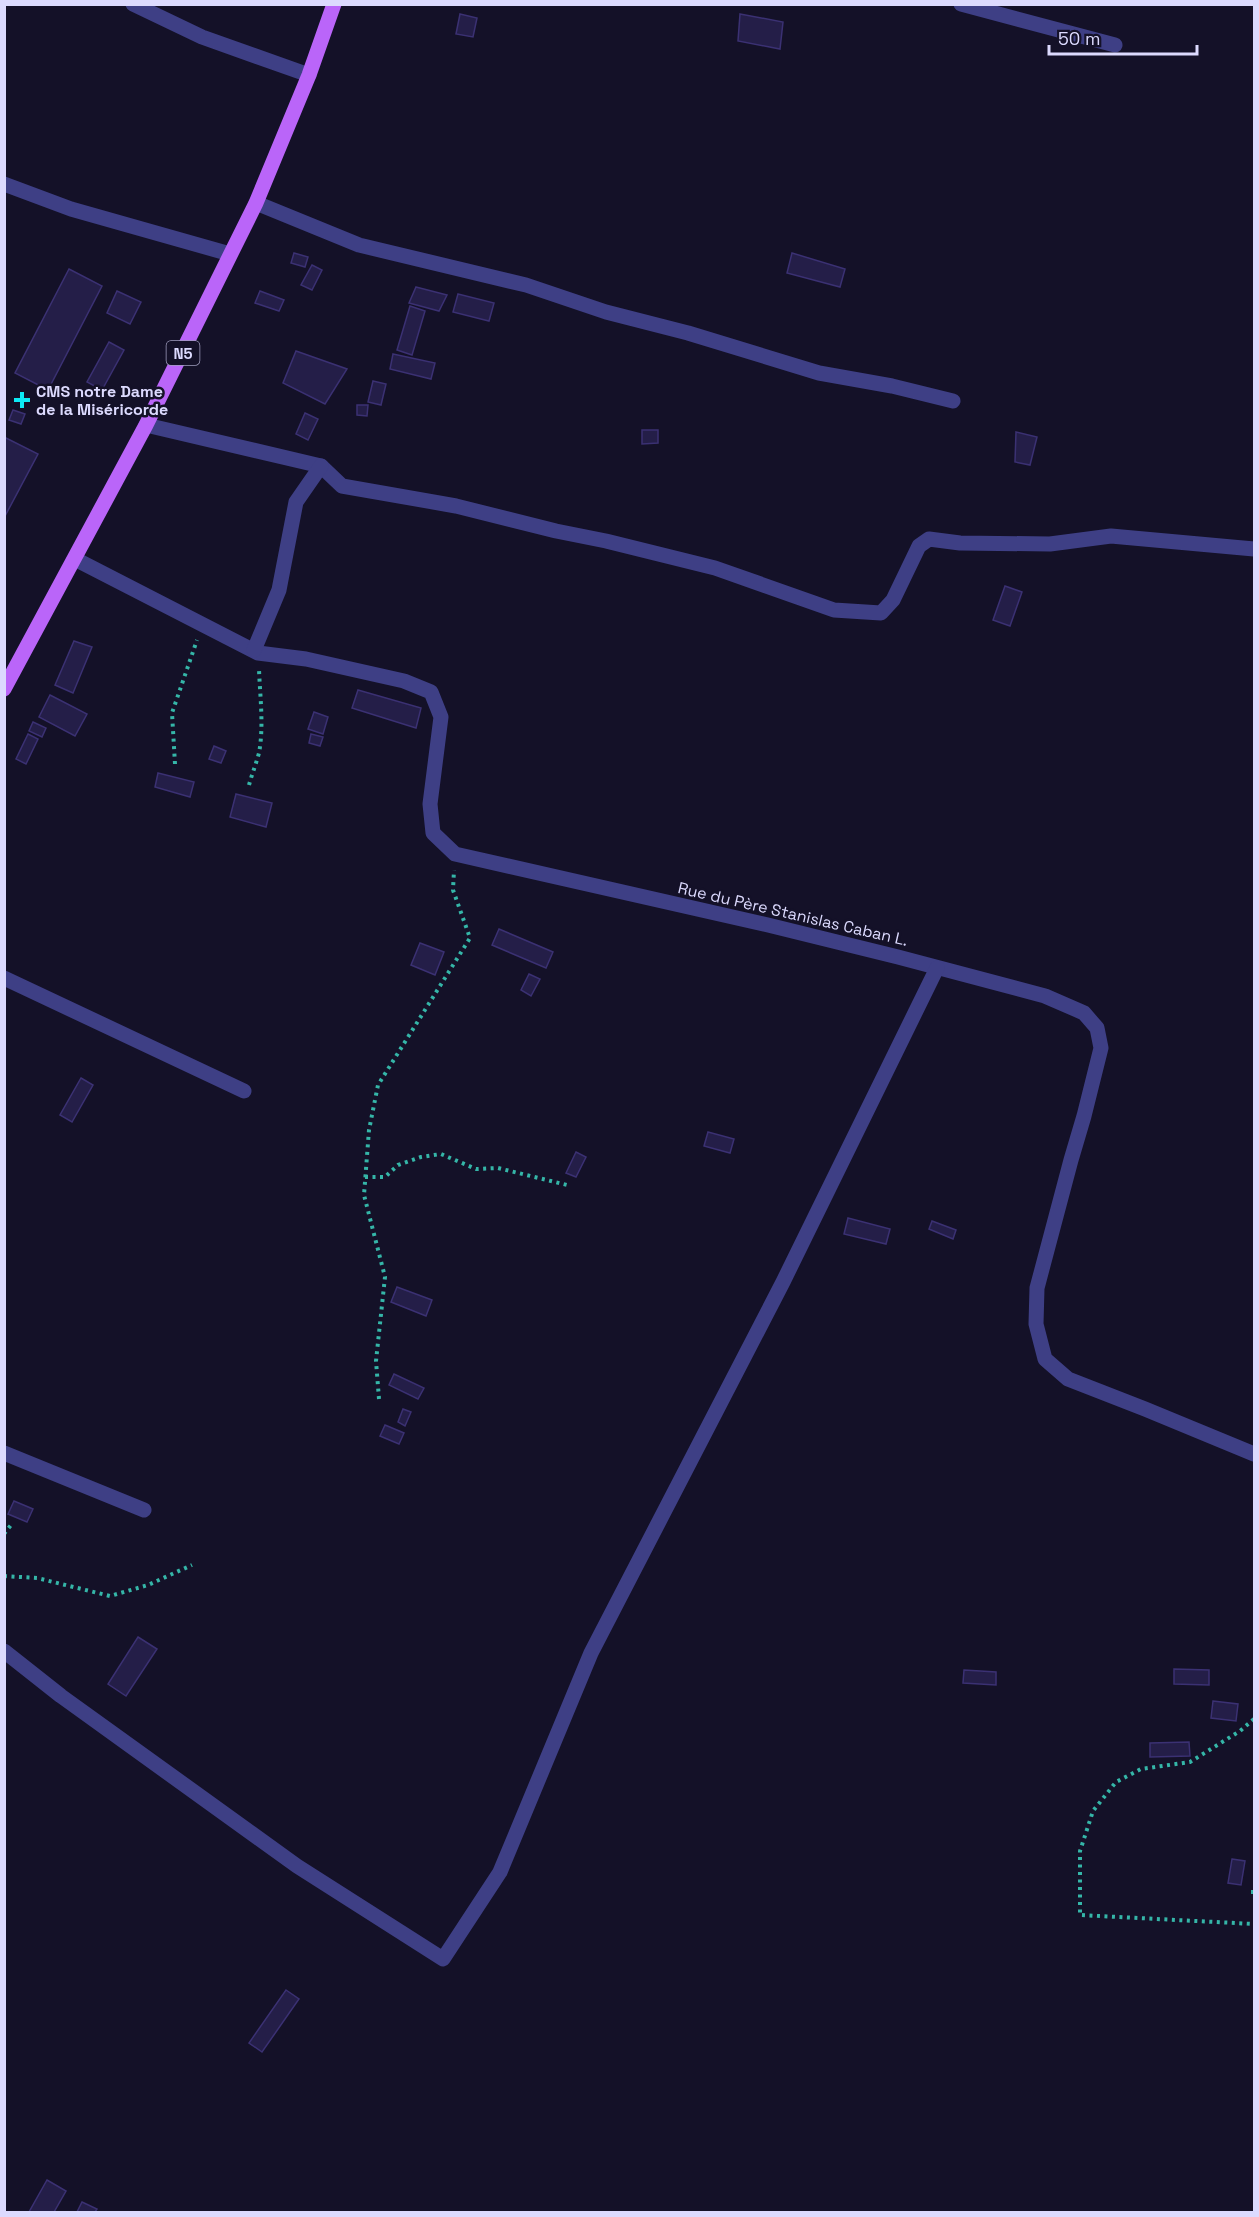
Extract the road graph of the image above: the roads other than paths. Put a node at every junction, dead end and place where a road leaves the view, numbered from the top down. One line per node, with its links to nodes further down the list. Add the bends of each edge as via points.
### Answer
1 (133, 4): 5 (street, via 202,36)
2 (334, 4): 5 (main road, N5 / N5)
3 (962, 4): 4 (street)
4 (1115, 45)
5 (309, 75): 7 (main road, N5 / N5)
6 (4, 184): 8 (street, via 70,209)
7 (256, 203): 8 (main road, N5 / N5); 9 (street, via 359,245 526,285 819,373)
8 (230, 254): 10 (main road, N5 / N5)
9 (952, 401)
10 (146, 425): 11 (street); 13 (main road, N5 / N5)
11 (321, 466): 12 (street, via 342,486 456,506 628,546 715,568 834,610 881,613 893,600 919,546 928,539 1050,544 1111,536); 14 (street, via 296,502 279,590)
12 (1254, 549)
13 (75, 559): 14 (street); 15 (main road, N5 / N5)
14 (256, 651): 16 (street, Rue du Père Stanislas Caban L., via 404,681 431,692 441,717 430,804 433,833 455,854)
15 (4, 689)
16 (937, 968): 20 (street, Rue du Père Stanislas Caban L., via 1076,1008 1093,1021 1099,1036 1101,1048 1037,1288 1036,1324 1045,1359 1068,1379); 22 (street, via 788,1271 591,1653 500,1872 443,1959 297,1866)
17 (4, 978): 18 (street)
18 (244, 1091)
19 (4, 1453): 21 (street)
20 (1254, 1454)
21 (144, 1510)
22 (4, 1651)

